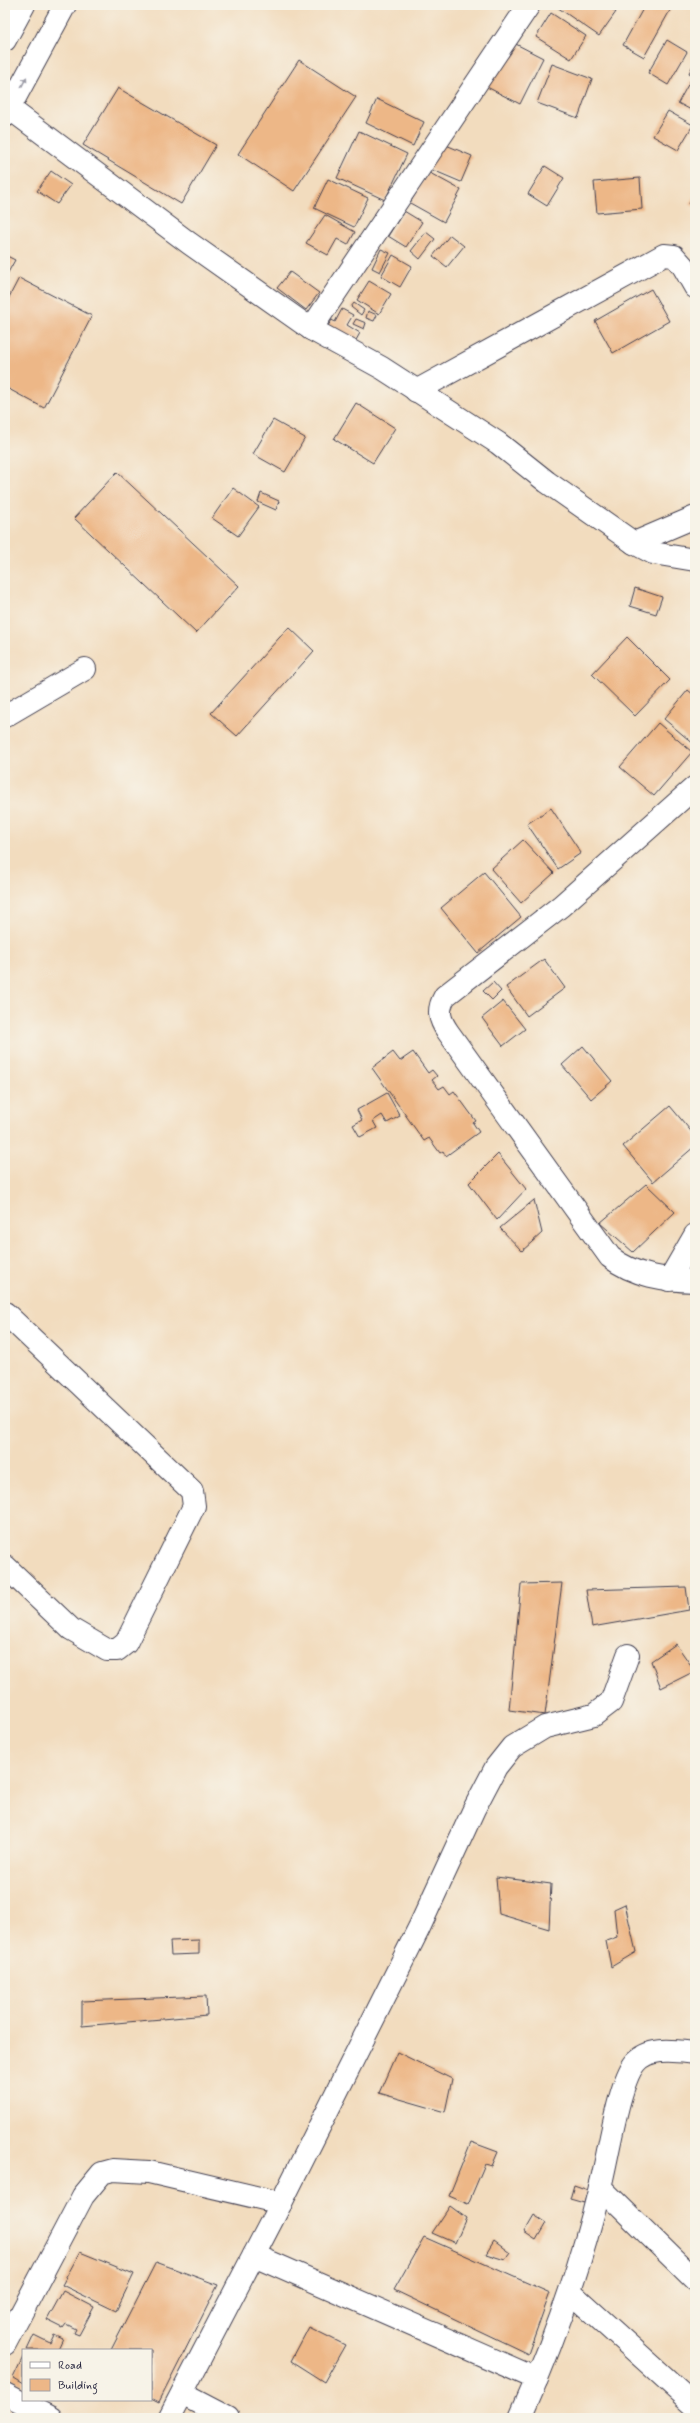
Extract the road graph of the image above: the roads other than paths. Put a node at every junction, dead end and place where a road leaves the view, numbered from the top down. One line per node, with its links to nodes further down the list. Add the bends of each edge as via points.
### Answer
1 (24, 5): 4 (main road)
2 (65, 5): 5 (main road, one-way to 2)
3 (530, 5): 7 (main road)
4 (5, 40)
5 (7, 110): 7 (main road)
6 (695, 287): 8 (main road, via 674,256 664,255)
7 (311, 329): 8 (main road, via 382,368)
8 (416, 391): 10 (main road, via 498,443 547,482)
9 (695, 518): 10 (main road)
10 (634, 543): 11 (main road, via 653,553)
11 (695, 560)
12 (85, 669): 13 (main road)
13 (5, 716)
14 (695, 786): 16 (main road, via 561,906 445,996 439,1012 448,1032 610,1257 621,1266)
15 (695, 1236): 16 (main road)
16 (669, 1280): 17 (main road)
17 (695, 1281)
18 (5, 1313): 19 (main road, via 192,1491 194,1506 126,1643 117,1650 107,1650 71,1629)
19 (5, 1566)
20 (628, 1656): 23 (main road, via 611,1702 594,1715 545,1727 512,1747 496,1767)
21 (695, 2053): 22 (main road, via 667,2050 643,2055 634,2064 622,2095)
22 (600, 2187): 25 (main road); 26 (main road)
23 (281, 2204): 24 (main road); 27 (main road, via 148,2172 113,2170 102,2173 83,2196)
24 (254, 2255): 28 (main road); 30 (main road)
25 (695, 2280)
26 (570, 2292): 28 (main road); 31 (main road)
27 (5, 2344)
28 (537, 2379): 35 (main road)
29 (5, 2394): 32 (main road)
30 (182, 2394): 33 (main road); 34 (main road)
31 (695, 2405): 36 (main road)
32 (51, 2418)
33 (170, 2418)
34 (228, 2418)
35 (520, 2418)
36 (689, 2418)

